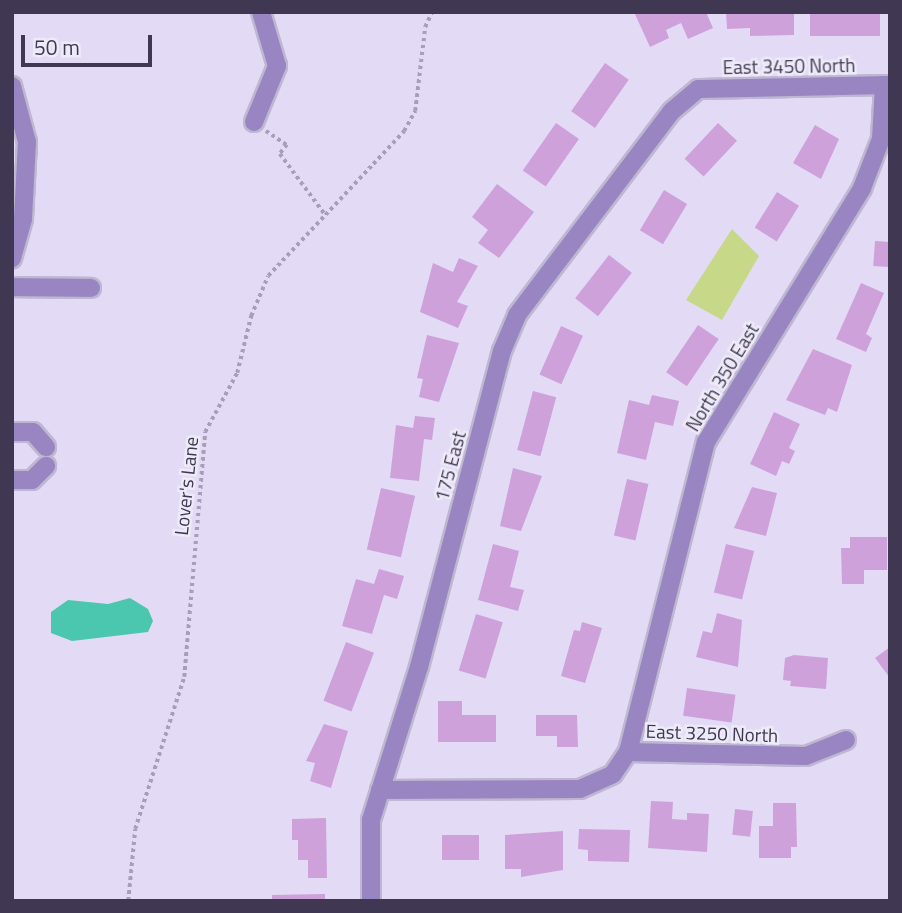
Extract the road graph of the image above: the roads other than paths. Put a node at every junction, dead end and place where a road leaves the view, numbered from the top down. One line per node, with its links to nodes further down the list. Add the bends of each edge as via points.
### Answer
1 (261, 12): 5 (street, via 277,66)
2 (887, 85): 4 (street, East 3450 North, via 698,89); 14 (street, North 350 East, via 881,139 862,188 706,442)
3 (12, 86): 6 (street, via 27,142 23,219)
4 (691, 95): 15 (street, 175 East, via 672,111 517,315 502,351 419,667)
5 (254, 122)
6 (12, 258)
7 (12, 287): 8 (street)
8 (91, 288)
9 (12, 432): 10 (street, via 33,432)
10 (46, 447)
11 (46, 466): 12 (street, via 32,480)
12 (12, 480)
13 (846, 740): 14 (street, East 3250 North, via 806,756)
14 (628, 751): 15 (street, East 3250 North, via 614,774 580,789)
15 (380, 790): 16 (street, 175 East, via 371,820)
16 (371, 901)

